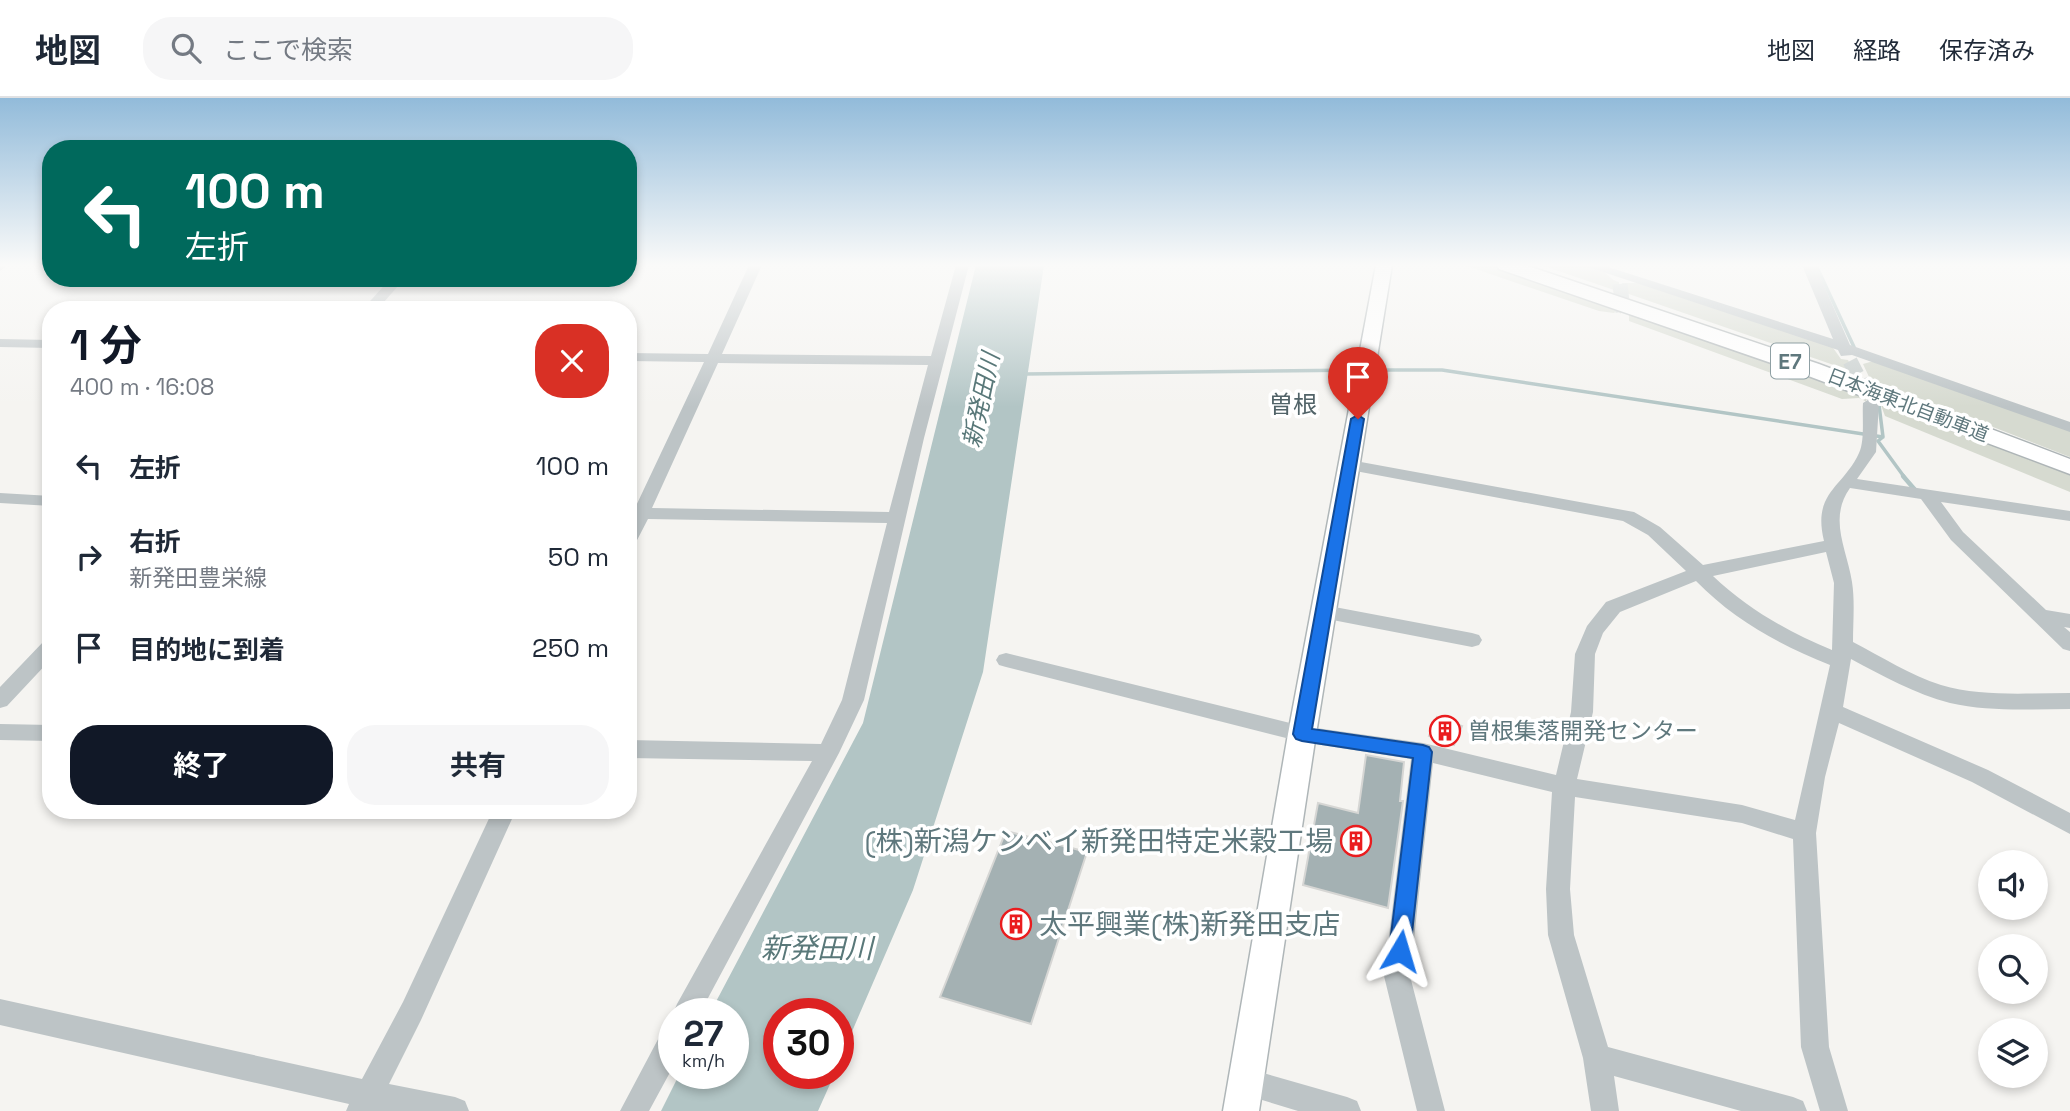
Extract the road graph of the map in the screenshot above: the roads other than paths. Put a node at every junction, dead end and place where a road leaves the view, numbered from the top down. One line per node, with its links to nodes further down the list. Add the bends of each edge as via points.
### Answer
1 (734, 312): 12 (street)
2 (950, 312): 13 (street)
3 (1376, 312): 17 (main road)
4 (1645, 312): 18 (highway, 日本海東北自動車道 / E7, via 1835,377)
5 (1667, 312): 16 (highway, 日本海東北自動車道 / E7)
6 (1735, 312): 10 (street)
7 (1829, 312): 10 (street)
8 (0, 343): 9 (street)
9 (42, 344)
10 (1847, 354): 15 (street)
11 (637, 357): 12 (street)
12 (713, 358): 13 (street); 23 (street)
13 (937, 361): 26 (street)
14 (1872, 408): 19 (street, via 1868,452)
15 (2070, 427)
16 (2070, 461)
17 (1350, 465): 28 (street, via 1628,516 1654,528); 29 (main road)
18 (2070, 467)
19 (1846, 482): 20 (street); 27 (street, via 1835,498 1829,526)
20 (1927, 495): 25 (street); 30 (street, via 1957,536)
21 (0, 498): 22 (street)
22 (42, 500)
23 (637, 510)
24 (637, 514): 26 (street)
25 (2070, 516)
26 (896, 518): 45 (street, via 853,700)
27 (1832, 545): 28 (street); 34 (street, via 1843,583)
28 (1701, 572): 34 (street, via 1718,592 1787,640); 46 (street, via 1613,607 1594,631 1585,654 1582,712)
29 (1324, 612): 32 (street); 42 (main road)
30 (2042, 616): 31 (street); 33 (street)
31 (2070, 621)
32 (1472, 640)
33 (2070, 644)
34 (1842, 654): 38 (street, via 1950,695); 39 (street)
35 (42, 655): 37 (street)
36 (1006, 660): 42 (street)
37 (0, 699)
38 (2070, 701)
39 (1832, 711): 48 (street, via 1980,776); 49 (street)
40 (0, 732): 41 (street)
41 (42, 733)
42 (1302, 734): 44 (street); 54 (main road)
43 (637, 749): 45 (street)
44 (1423, 752): 46 (street); 60 (street, via 1397,976)
45 (828, 753): 50 (street)
46 (1564, 786): 49 (street, via 1742,814); 52 (street, via 1558,889 1561,935)
47 (501, 819): 55 (street)
48 (2070, 824)
49 (1804, 833): 63 (street, via 1815,1047)
50 (694, 998)
51 (0, 1012): 55 (street, via 306,1079)
52 (1597, 1058): 61 (street); 62 (street)
53 (658, 1067): 57 (street)
54 (1246, 1082): 58 (main road); 59 (street)
55 (365, 1103): 56 (street)
56 (455, 1111)
57 (634, 1111)
58 (1241, 1111)
59 (1347, 1111)
60 (1431, 1111)
61 (1605, 1111)
62 (1793, 1111)
63 (1833, 1111)

